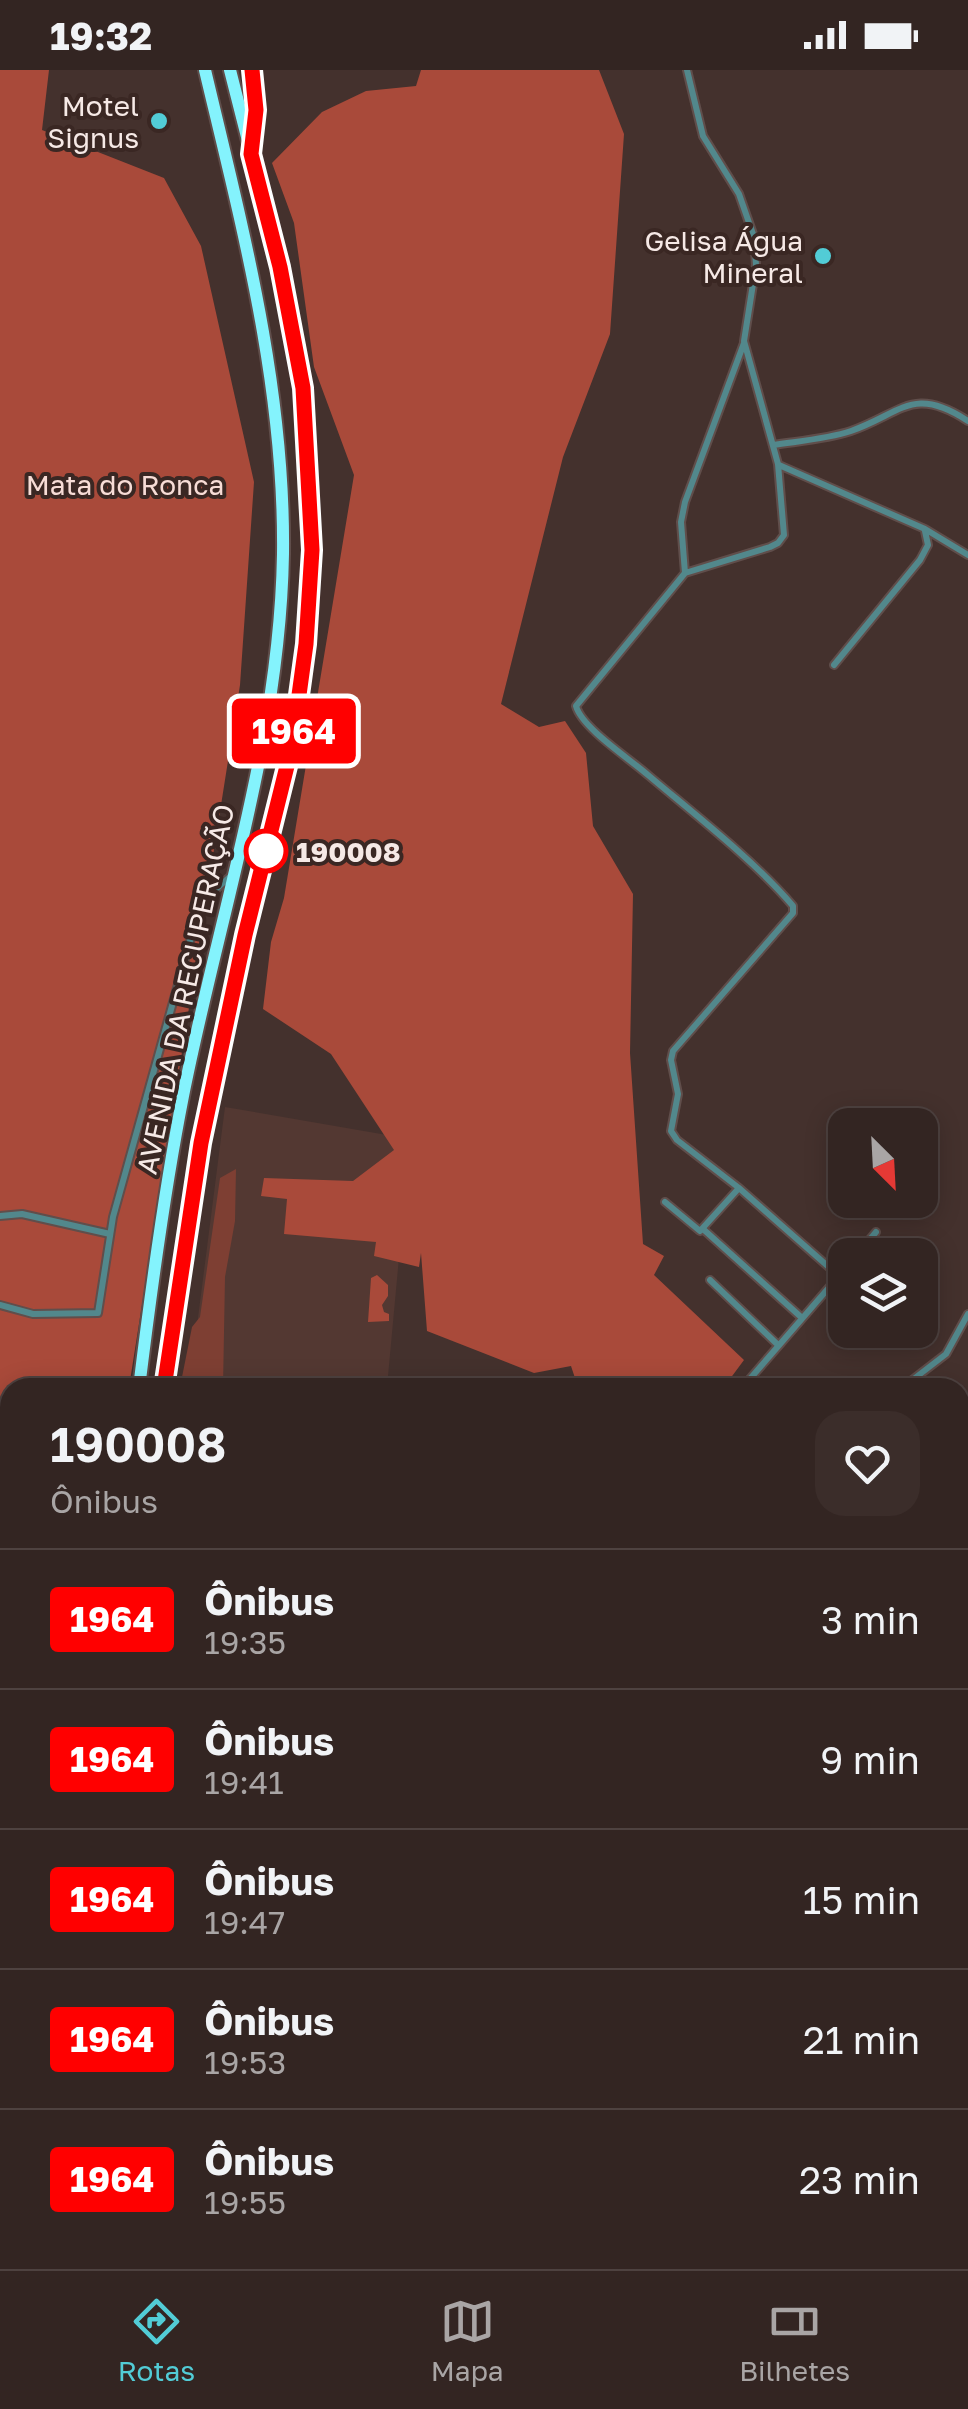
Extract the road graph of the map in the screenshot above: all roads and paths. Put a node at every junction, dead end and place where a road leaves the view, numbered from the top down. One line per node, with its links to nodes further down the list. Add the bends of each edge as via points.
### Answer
1 (204, 70): 14 (highway, AVENIDA DA RECUPERAÇÃO, via 266,336 282,516 277,652)
2 (230, 70): 5 (highway)
3 (252, 70): 5 (highway)
4 (688, 70): 6 (street, via 703,136 739,194 754,236)
5 (251, 154): 30 (highway, via 297,345 312,564 294,733 203,1132)
6 (744, 342): 8 (street); 12 (street, via 684,502)
7 (968, 421): 8 (street, via 944,407 916,404 846,433)
8 (773, 445): 9 (street)
9 (778, 464): 10 (street); 12 (street, via 784,535 778,543)
10 (925, 530): 11 (street); 13 (street, via 928,545 920,560)
11 (968, 555)
12 (685, 573): 15 (street, via 580,699 577,712 794,910 672,1051 678,1094 671,1131)
13 (834, 665)
14 (234, 874): 20 (street, via 200,902); 29 (highway, AVENIDA DA RECUPERAÇÃO, via 183,1096)
15 (739, 1188): 18 (street); 22 (street)
16 (664, 1202): 18 (street)
17 (0, 1216): 20 (street, via 22,1214)
18 (702, 1230): 27 (street)
19 (876, 1232): 21 (street)
20 (110, 1234): 25 (street, via 98,1312 33,1314)
21 (871, 1238)
22 (828, 1261)
23 (710, 1280): 28 (street)
24 (828, 1287): 27 (street)
25 (0, 1305)
26 (968, 1314): 32 (street, via 946,1354)
27 (801, 1317): 28 (street)
28 (776, 1344): 31 (street)
29 (141, 1378)
30 (166, 1378)
31 (750, 1378)
32 (915, 1378)

